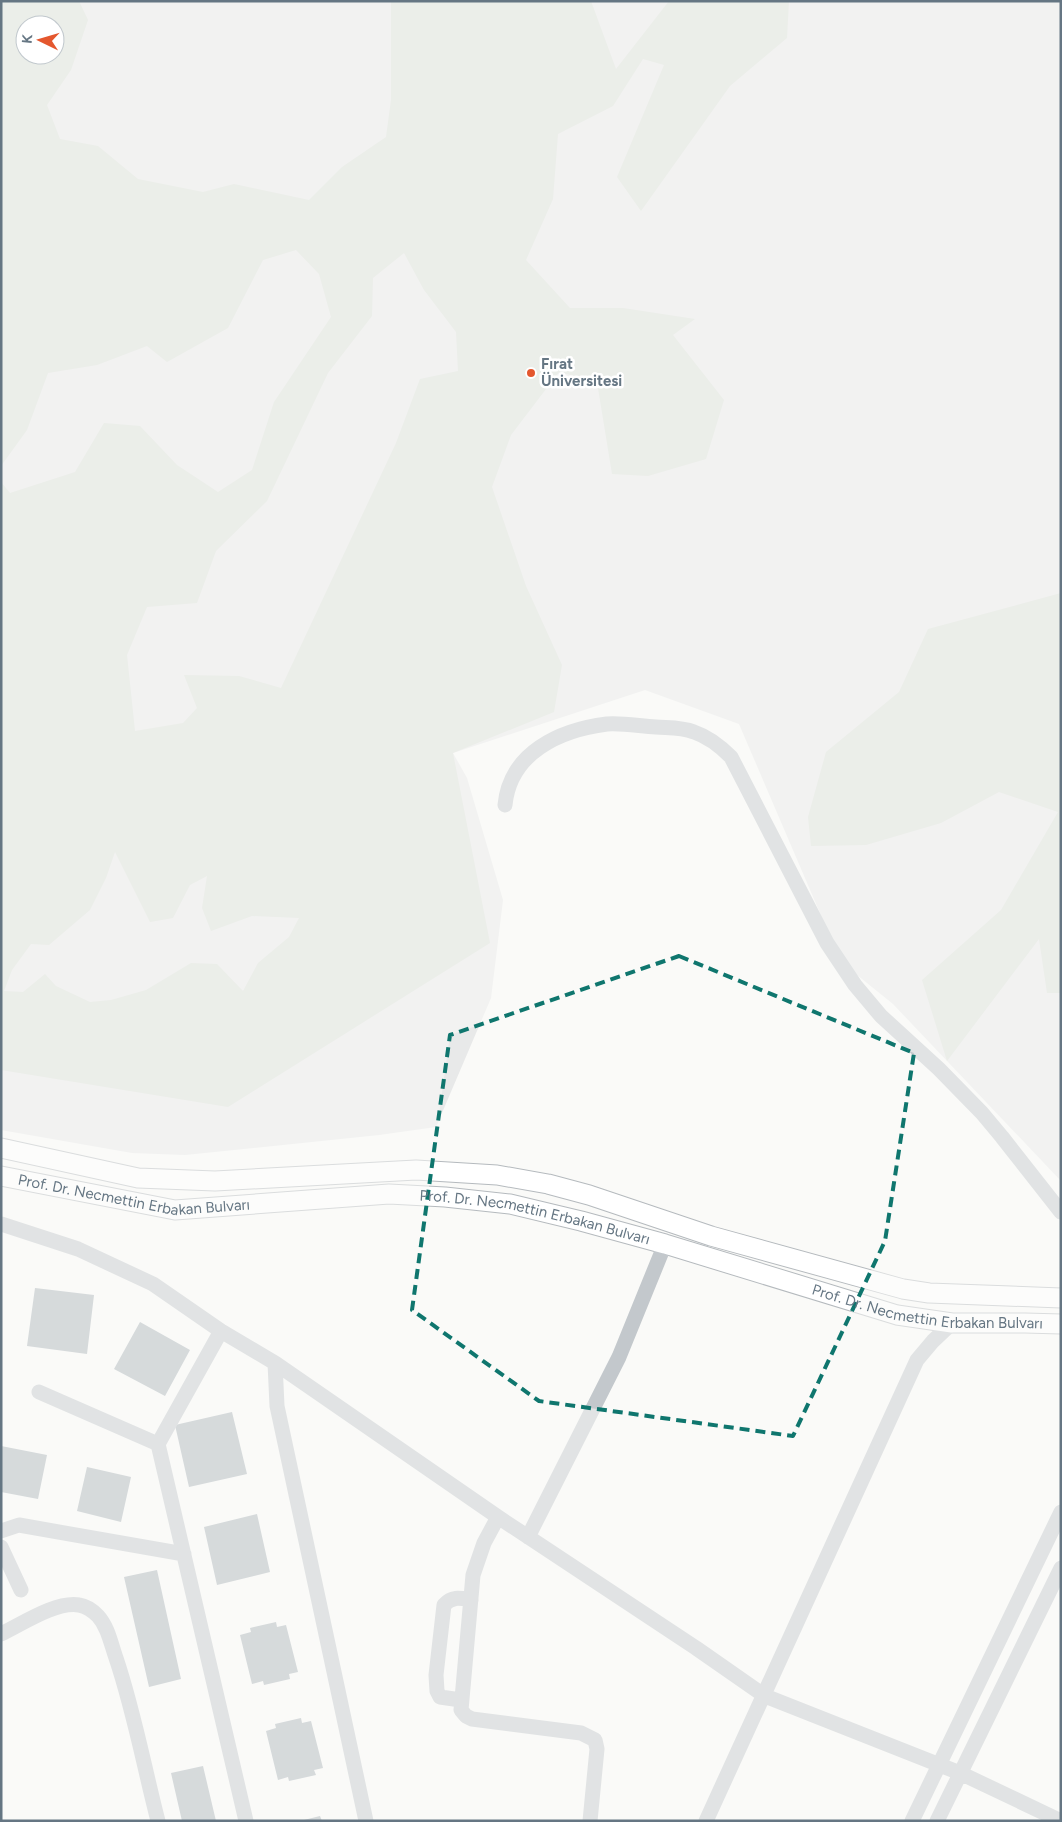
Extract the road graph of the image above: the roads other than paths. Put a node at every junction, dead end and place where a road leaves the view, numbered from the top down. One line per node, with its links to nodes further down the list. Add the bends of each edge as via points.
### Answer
1 (505, 805): 4 (street, via 509,784 526,758 573,732 606,724 640,724 682,728 716,743 731,757 827,943 855,985 881,1016 971,1101)
2 (1, 1148): 7 (main road, Prof. Dr. Necmettin Erbakan Bulvarı, via 138,1178 215,1181 416,1170 497,1175 548,1184 711,1236 903,1289)
3 (1, 1176): 6 (main road, Prof. Dr. Necmettin Erbakan Bulvarı, via 175,1210 389,1194 445,1197 510,1204)
4 (1061, 1212)
5 (1, 1224): 10 (street, via 78,1249 153,1284)
6 (664, 1244): 8 (main road, Prof. Dr. Necmettin Erbakan Bulvarı, via 897,1315); 17 (street, via 619,1357)
7 (1061, 1298)
8 (952, 1323): 9 (main road, Prof. Dr. Necmettin Erbakan Bulvarı); 24 (street, via 917,1360)
9 (1061, 1324)
10 (221, 1331): 11 (street); 13 (street)
11 (275, 1363): 15 (street); 30 (street, via 277,1406)
12 (39, 1392): 13 (street)
13 (158, 1444): 19 (street)
14 (1061, 1512): 26 (street)
15 (498, 1517): 17 (street); 22 (street, via 476,1563)
16 (1, 1531): 19 (street, via 19,1525)
17 (528, 1537): 24 (street)
18 (1, 1547): 21 (street)
19 (184, 1554): 29 (street)
20 (1061, 1568): 27 (street)
21 (21, 1590)
22 (471, 1600): 25 (street); 25 (street, via 449,1599 444,1605 436,1675 440,1696)
23 (1, 1634): 28 (street, via 70,1604 88,1608 98,1616 108,1633 124,1681)
24 (764, 1696): 26 (street); 32 (street)
25 (462, 1700): 31 (street, via 461,1710 472,1720 580,1733 595,1740 597,1749)
26 (939, 1764): 27 (street); 33 (street)
27 (960, 1773): 34 (street); 35 (street)
28 (158, 1821)
29 (246, 1821)
30 (366, 1821)
31 (590, 1821)
32 (706, 1821)
33 (912, 1821)
34 (937, 1821)
35 (1061, 1821)

